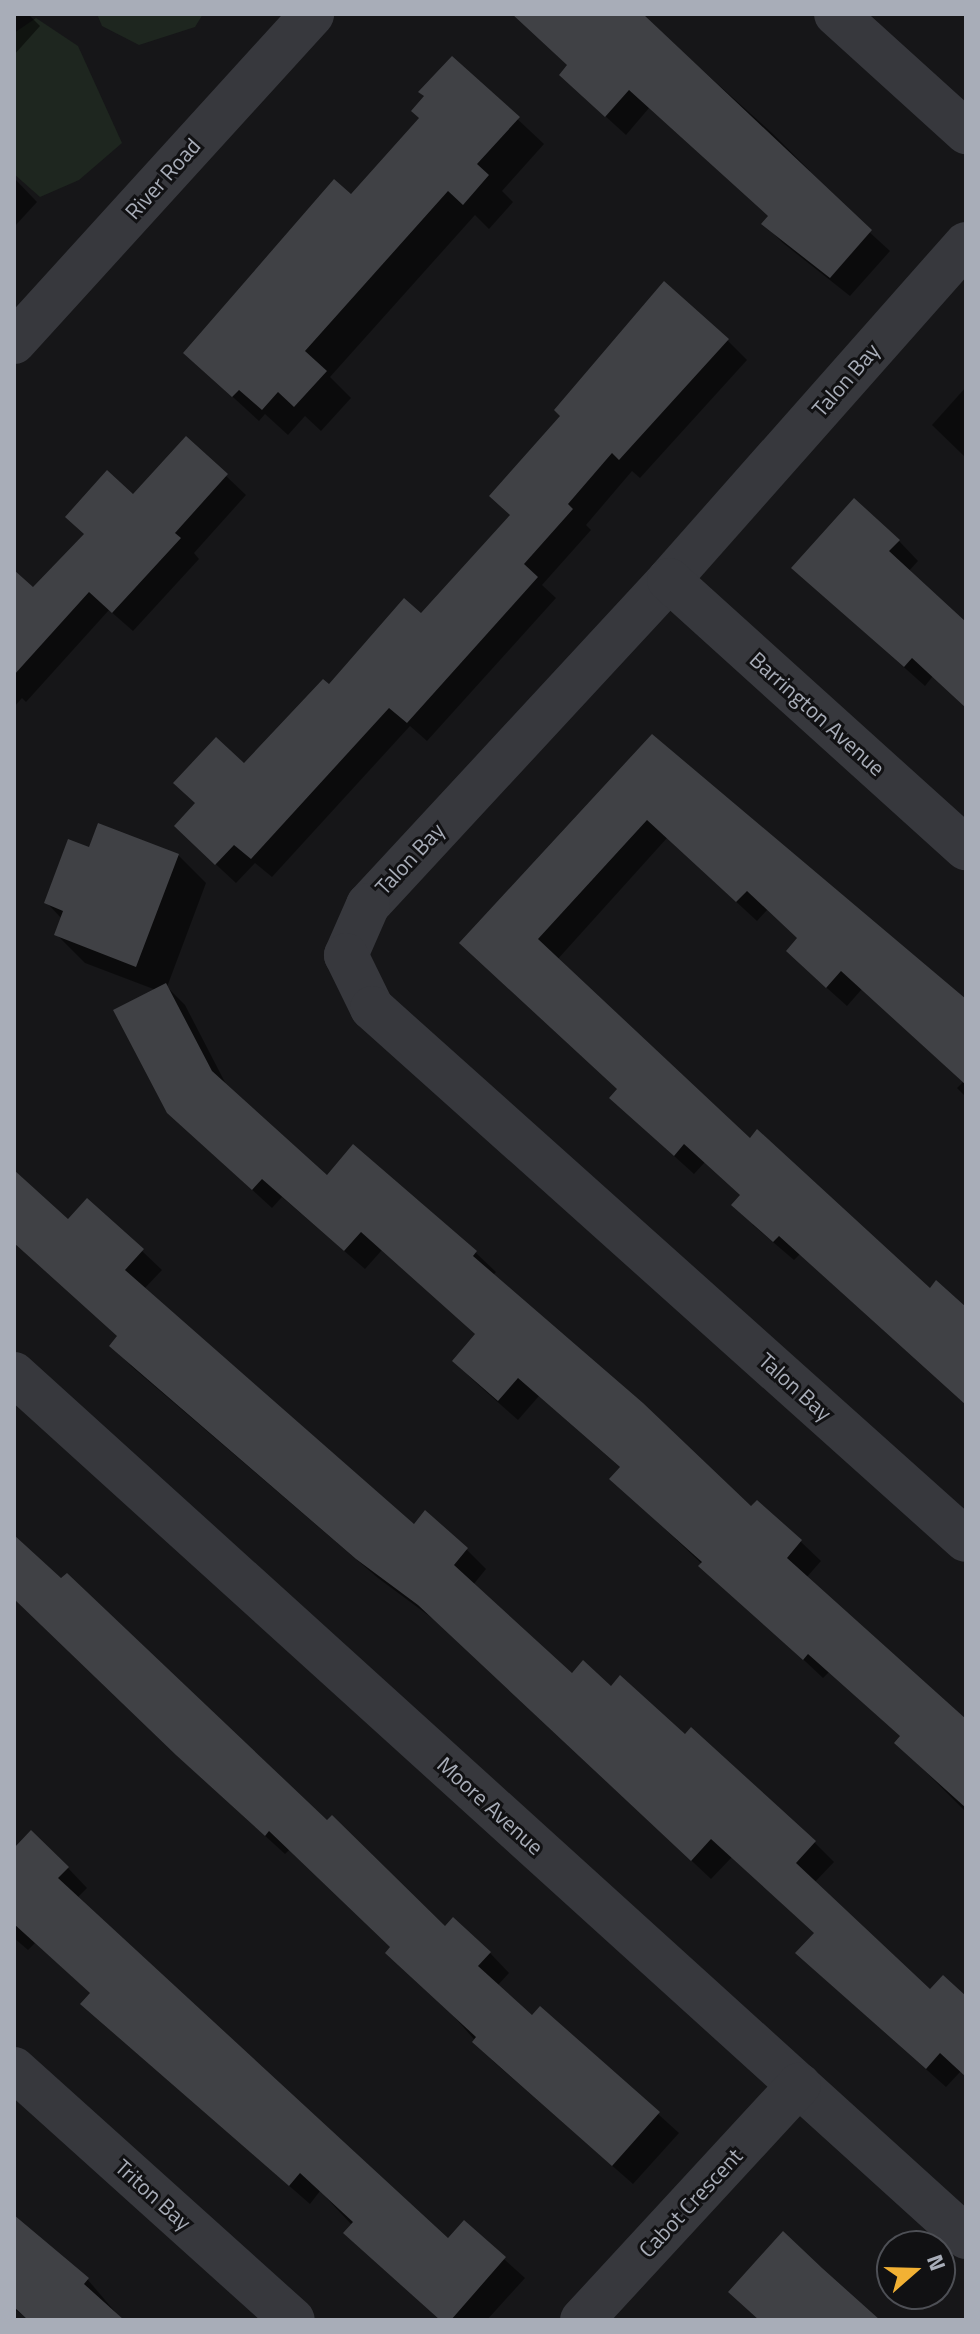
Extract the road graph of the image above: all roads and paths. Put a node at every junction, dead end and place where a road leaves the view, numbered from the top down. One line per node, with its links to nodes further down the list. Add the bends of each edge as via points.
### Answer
1 (312, 14): 5 (street, River Road)
2 (836, 14): 3 (street)
3 (966, 132)
4 (966, 244): 6 (street, Talon Bay)
5 (14, 342)
6 (669, 580): 7 (street, Barrington Avenue); 9 (street, Talon Bay, via 368,905 346,955 372,1008)
7 (966, 848)
8 (14, 1374): 11 (street, Moore Avenue)
9 (966, 1540)
10 (14, 2069): 13 (street, Triton Bay)
11 (799, 2085): 12 (street, Moore Avenue); 14 (street, Cabot Crescent)
12 (966, 2237)
13 (293, 2320)
14 (582, 2320)

